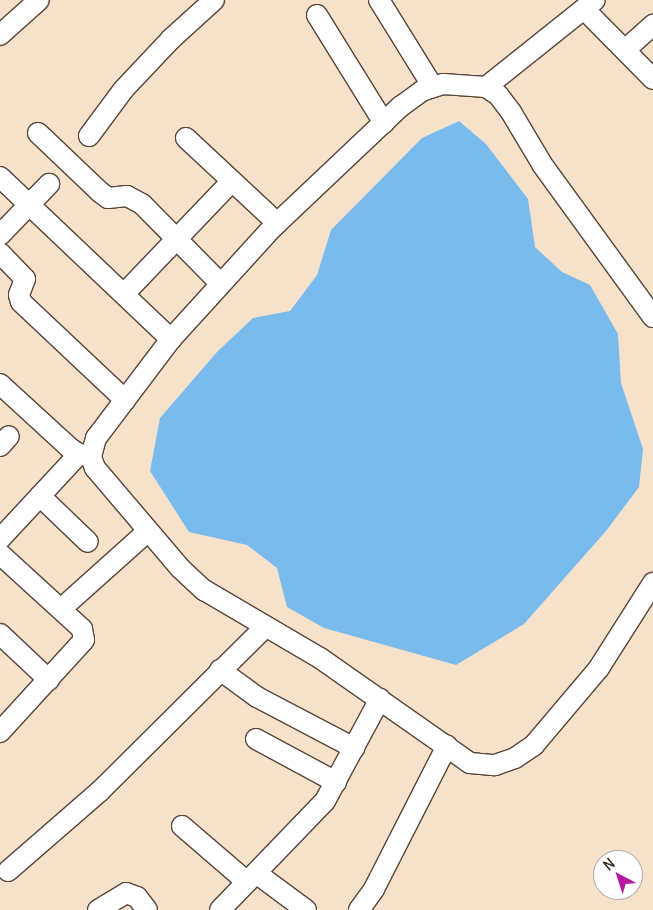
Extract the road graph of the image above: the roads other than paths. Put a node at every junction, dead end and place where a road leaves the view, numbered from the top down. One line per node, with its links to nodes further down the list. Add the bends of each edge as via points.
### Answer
1 (39, 0): 7 (street)
2 (214, 0): 14 (street, via 171,39 123,90)
3 (379, 0): 10 (street)
4 (590, 5): 8 (street); 11 (street)
5 (317, 15): 12 (street)
6 (653, 26): 8 (street)
7 (0, 35)
8 (625, 50): 9 (street)
9 (653, 79)
10 (433, 87): 11 (street, via 443,84); 12 (street, via 422,91)
11 (486, 87): 26 (street, via 498,95 542,164)
12 (384, 122): 20 (street)
13 (38, 133): 22 (street, via 100,192 108,198 126,196 134,199)
14 (89, 136)
15 (186, 138): 17 (street)
16 (0, 177): 19 (street)
17 (232, 181): 20 (street); 22 (street)
18 (49, 184): 19 (street)
19 (29, 205): 21 (street); 25 (street)
20 (277, 223): 24 (street)
21 (0, 235)
22 (177, 240): 24 (street); 25 (street)
23 (0, 253): 29 (street, via 25,278 19,295 21,302)
24 (221, 284): 27 (street)
25 (124, 294): 27 (street)
26 (653, 317)
27 (171, 339): 29 (street)
28 (0, 384): 30 (street)
29 (125, 400): 30 (street)
30 (85, 456): 31 (street); 32 (street)
31 (40, 496): 33 (street); 34 (street)
32 (148, 531): 37 (street); 38 (street, via 204,590)
33 (0, 539)
34 (88, 542)
35 (0, 554): 37 (street)
36 (650, 596): 45 (street, via 599,668 534,746 495,765 470,763)
37 (61, 610): 41 (street, via 82,629 84,640)
38 (266, 626): 40 (street); 42 (street)
39 (0, 634): 41 (street)
40 (220, 670): 46 (street, via 257,697); 49 (street, via 98,792)
41 (49, 680): 43 (street)
42 (380, 699): 45 (street); 46 (street)
43 (2, 725)
44 (256, 739): 47 (street)
45 (447, 746): 55 (street, via 374,889)
46 (354, 748): 47 (street)
47 (336, 782): 50 (street, via 320,807)
48 (182, 826): 50 (street)
49 (8, 871)
50 (251, 878): 53 (street); 54 (street)
51 (98, 910): 52 (street, via 126,894 137,896)
52 (147, 910)
53 (220, 910)
54 (306, 910)
55 (359, 910)

